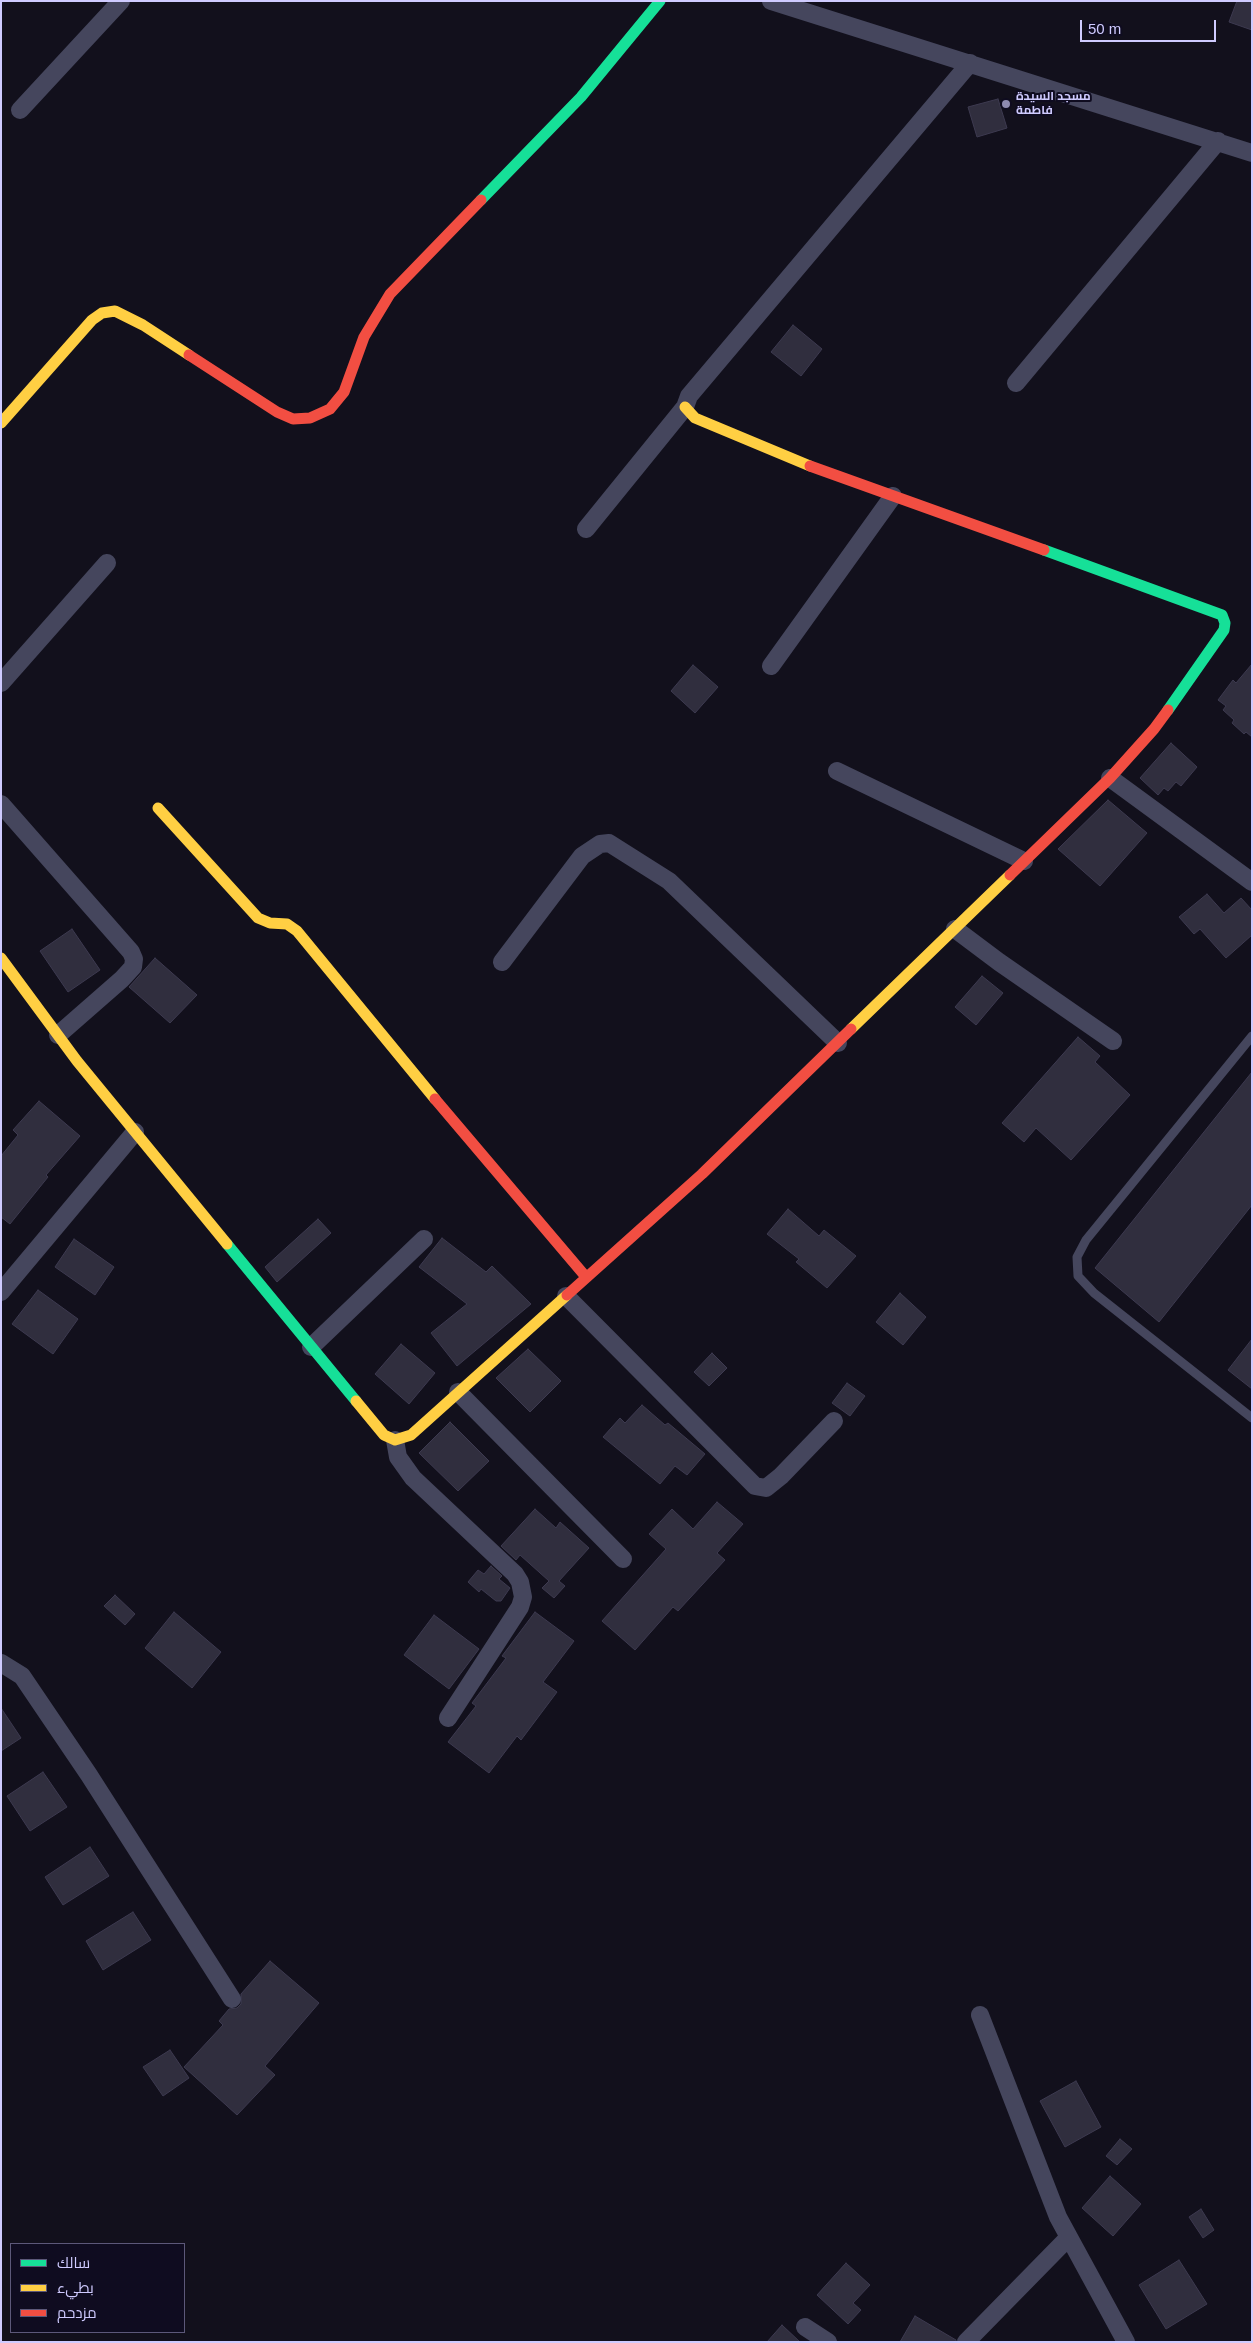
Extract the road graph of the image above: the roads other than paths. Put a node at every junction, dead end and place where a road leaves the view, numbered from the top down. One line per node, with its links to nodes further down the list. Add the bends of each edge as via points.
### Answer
1 (120, 1): 5 (street)
2 (660, 1): 10 (street, via 581,97 390,294 364,337 344,392 330,409 310,418 293,419 277,412 143,325 115,311 102,313 92,320)
3 (771, 1): 4 (street)
4 (970, 63): 6 (street); 9 (street, via 689,396)
5 (20, 110)
6 (1218, 141): 7 (street); 8 (street)
7 (1252, 153)
8 (1016, 383)
9 (685, 407): 11 (street, via 695,418 797,461); 12 (street)
10 (1, 424)
11 (893, 496): 14 (street); 17 (street, via 1222,615 1224,630 1154,729)
12 (586, 530)
13 (107, 563): 15 (street)
14 (771, 666)
15 (1, 683)
16 (837, 771): 20 (street)
17 (1110, 778): 20 (street); 21 (street)
18 (1, 804): 25 (street, via 134,959 133,967 122,979)
19 (158, 808): 31 (street, via 258,918 287,924 297,931)
20 (1024, 862): 22 (street)
21 (1252, 882)
22 (955, 929): 27 (street); 28 (street)
23 (1, 958): 25 (street)
24 (502, 962): 28 (street, via 582,856 600,844 609,843 669,881)
25 (58, 1035): 29 (street)
26 (1252, 1036): 36 (lane, via 1086,1240 1077,1257 1078,1276 1094,1293)
27 (1114, 1041)
28 (838, 1043): 31 (street, via 702,1174)
29 (135, 1132): 32 (street); 34 (street)
30 (424, 1239): 34 (street)
31 (586, 1277): 33 (street)
32 (1, 1292)
33 (566, 1296): 35 (street); 37 (street, via 755,1486 766,1488)
34 (311, 1347): 38 (street, via 384,1435)
35 (458, 1392): 38 (street, via 411,1435); 39 (street)
36 (1252, 1418)
37 (834, 1420)
38 (395, 1440): 41 (street, via 398,1456 413,1478 520,1582 520,1607)
39 (623, 1559)
40 (1, 1663): 42 (street, via 22,1676)
41 (448, 1718)
42 (232, 1999)
43 (980, 2015): 44 (street)
44 (1068, 2238): 47 (street); 48 (street)
45 (805, 2327): 46 (street)
46 (828, 2342)
47 (966, 2342)
48 (1126, 2342)

